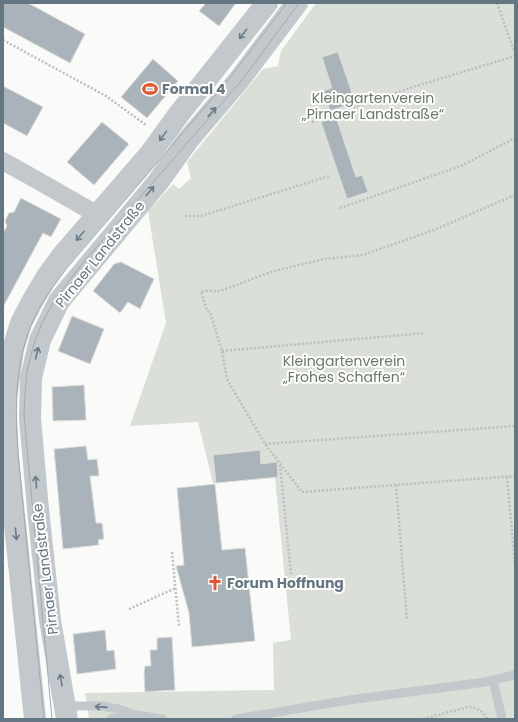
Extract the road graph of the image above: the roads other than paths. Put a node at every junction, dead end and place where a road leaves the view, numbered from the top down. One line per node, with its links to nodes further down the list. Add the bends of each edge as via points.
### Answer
1 (267, 3): 4 (street, Pirnaer Landstraße, one-way to 4)
2 (297, 3): 7 (street, Pirnaer Landstraße, one-way to 2, via 50,620 30,418 31,378 40,340 59,301 158,182 188,140 239,80)
3 (3, 161): 4 (street)
4 (98, 216): 9 (street, Pirnaer Landstraße, one-way to 9, via 62,256 32,300 13,349 5,405)
5 (515, 675): 6 (lane)
6 (493, 680): 12 (lane); 13 (lane)
7 (66, 712): 8 (lane, one-way to 7, via 102,706 78,706)
8 (136, 715): 10 (lane); 11 (lane)
9 (35, 719)
10 (111, 719)
11 (162, 719)
12 (236, 719)
13 (502, 719)

